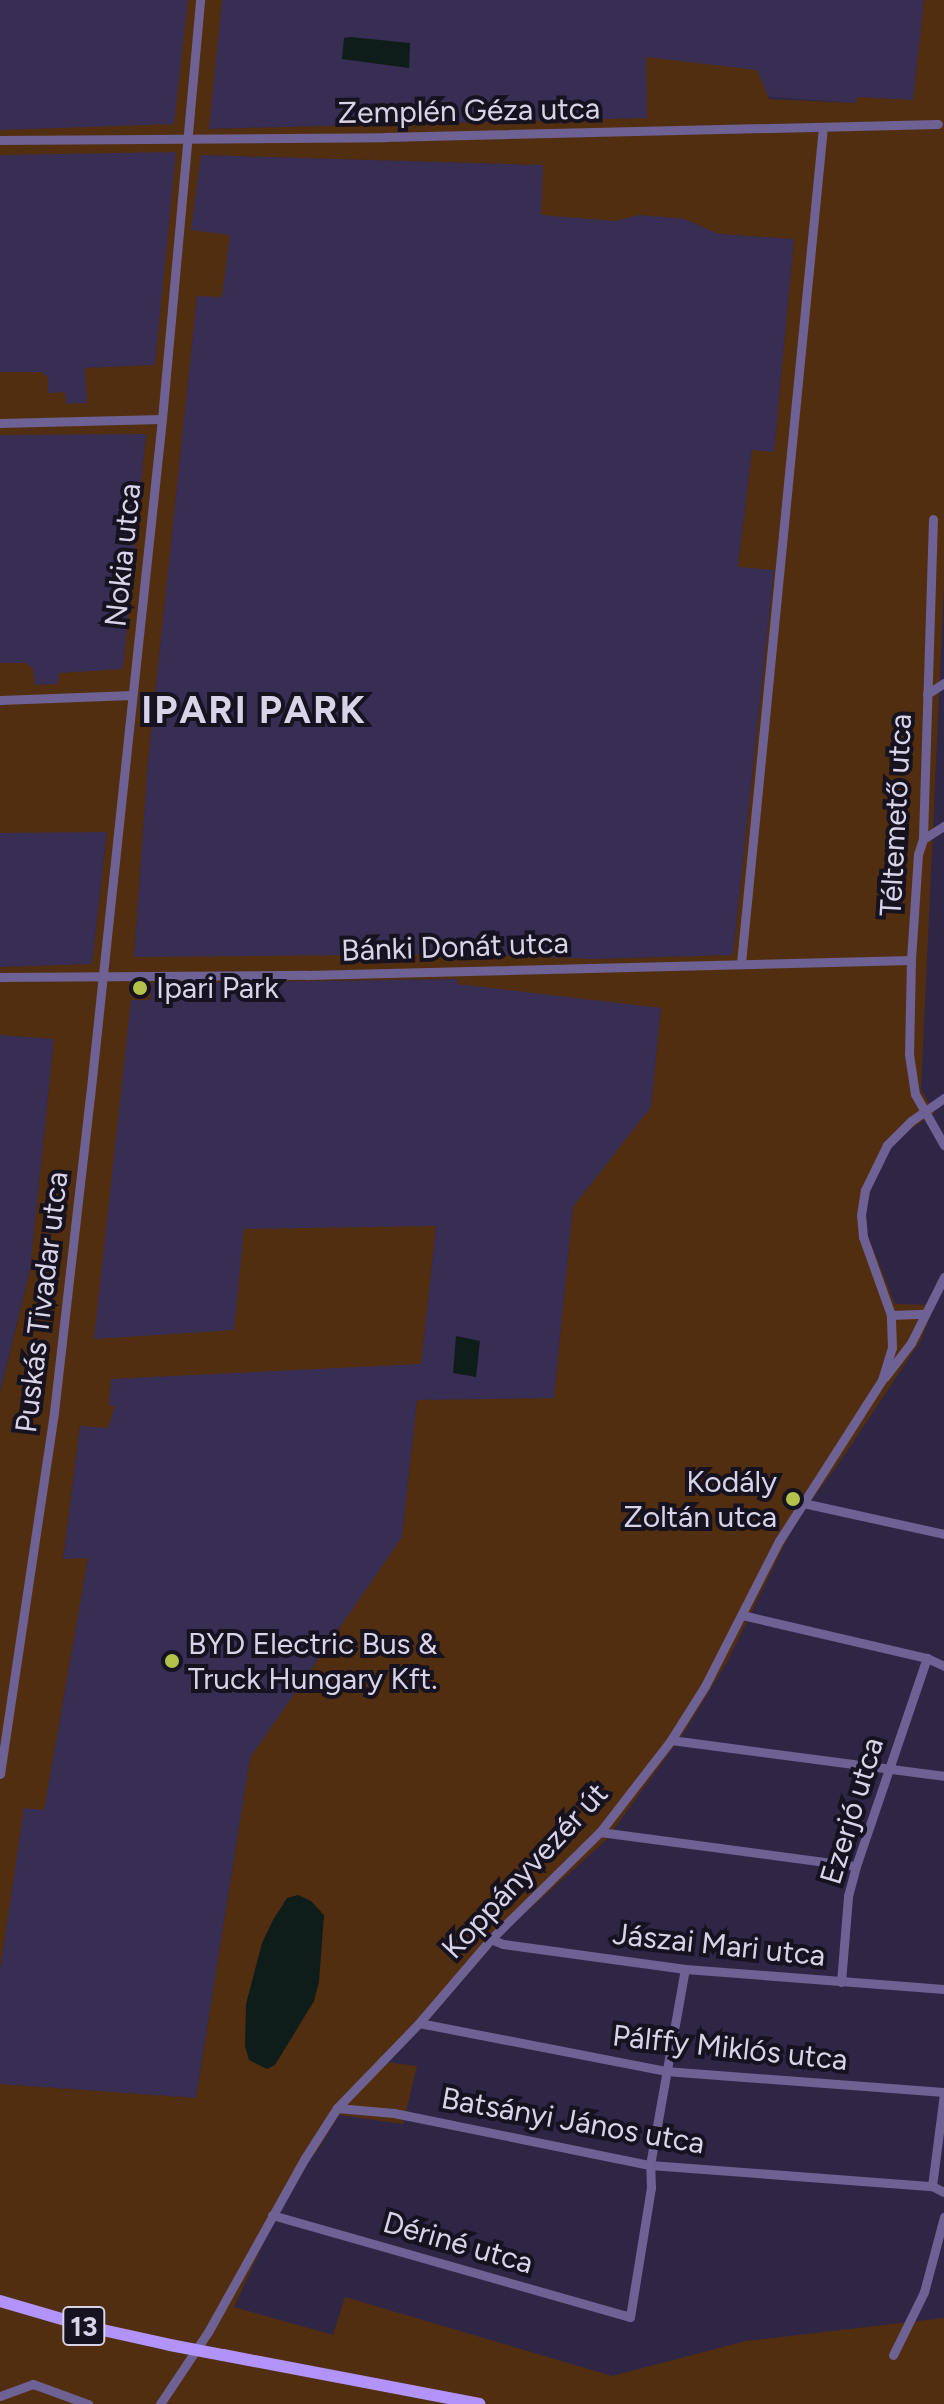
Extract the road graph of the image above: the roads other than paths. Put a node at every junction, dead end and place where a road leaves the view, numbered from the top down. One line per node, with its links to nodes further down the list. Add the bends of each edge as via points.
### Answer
1 (200, 0): 4 (street, Nokia utca)
2 (938, 124): 3 (street, Zemplén Géza utca)
3 (823, 127): 4 (street, Zemplén Géza utca); 16 (street)
4 (185, 139): 5 (street, Zemplén Géza utca); 6 (street, Nokia utca)
5 (0, 140)
6 (162, 419): 7 (street); 11 (street, Nokia utca)
7 (0, 423)
8 (933, 519): 10 (street, Téltemető utca)
9 (944, 683): 10 (street)
10 (927, 694): 14 (street, Téltemető utca)
11 (132, 695): 12 (street); 17 (street, Nokia utca)
12 (0, 700)
13 (944, 826): 14 (street)
14 (923, 839): 15 (street, Téltemető utca)
15 (911, 960): 16 (street, Bánki Donát utca); 20 (street, Téltemető utca, via 909,1069)
16 (741, 963): 17 (street, Bánki Donát utca)
17 (101, 976): 18 (street, Bánki Donát utca); 33 (street, Puskás Tivadar utca, via 54,1412)
18 (0, 977)
19 (944, 1098): 20 (street, Koppányvezér út)
20 (923, 1112): 21 (street, Téltemető utca); 24 (street, Koppányvezér út, via 887,1145 865,1190 861,1215 863,1237)
21 (944, 1145)
22 (944, 1277): 23 (street)
23 (924, 1314): 24 (street); 25 (street, via 901,1359)
24 (891, 1315): 25 (street, Koppányvezér út, via 892,1348)
25 (882, 1380): 26 (street, Koppányvezér út)
26 (803, 1503): 27 (street); 28 (street, Koppányvezér út)
27 (944, 1534)
28 (742, 1615): 29 (street); 31 (street, Koppányvezér út)
29 (927, 1658): 30 (street); 32 (street, Ezerjó utca)
30 (944, 1666)
31 (671, 1740): 32 (street); 35 (street, Koppányvezér út)
32 (889, 1770): 34 (street); 36 (street, Ezerjó utca)
33 (0, 1774)
34 (944, 1776)
35 (600, 1832): 36 (street); 37 (street, Koppányvezér út)
36 (856, 1866): 39 (street, Ezerjó utca, via 848,1896)
37 (491, 1939): 38 (street, Jászai Mari utca); 41 (street, Koppányvezér út)
38 (685, 1969): 39 (street, Jászai Mari utca); 42 (street)
39 (841, 1982): 40 (street, Jászai Mari utca)
40 (944, 1989)
41 (419, 2023): 42 (street, Pálffy Miklós utca); 44 (street, Koppányvezér út)
42 (665, 2071): 43 (street, Pálffy Miklós utca); 45 (street)
43 (944, 2092): 46 (street)
44 (337, 2108): 45 (street, Batsányi János utca, via 394,2113); 48 (street, Koppányvezér út)
45 (650, 2165): 46 (street, Batsányi János utca); 48 (street, Dériné utca, via 630,2317)
46 (932, 2186): 47 (street, Batsányi János utca)
47 (944, 2192)
48 (272, 2215): 54 (street, Koppányvezér út, via 208,2332)
49 (944, 2217): 51 (street, via 924,2292)
50 (0, 2301): 55 (main road, 13, bridge, via 170,2345)
51 (893, 2355)
52 (0, 2396): 53 (street, via 22,2386 43,2385)
53 (88, 2404)
54 (160, 2404)
55 (479, 2404)

